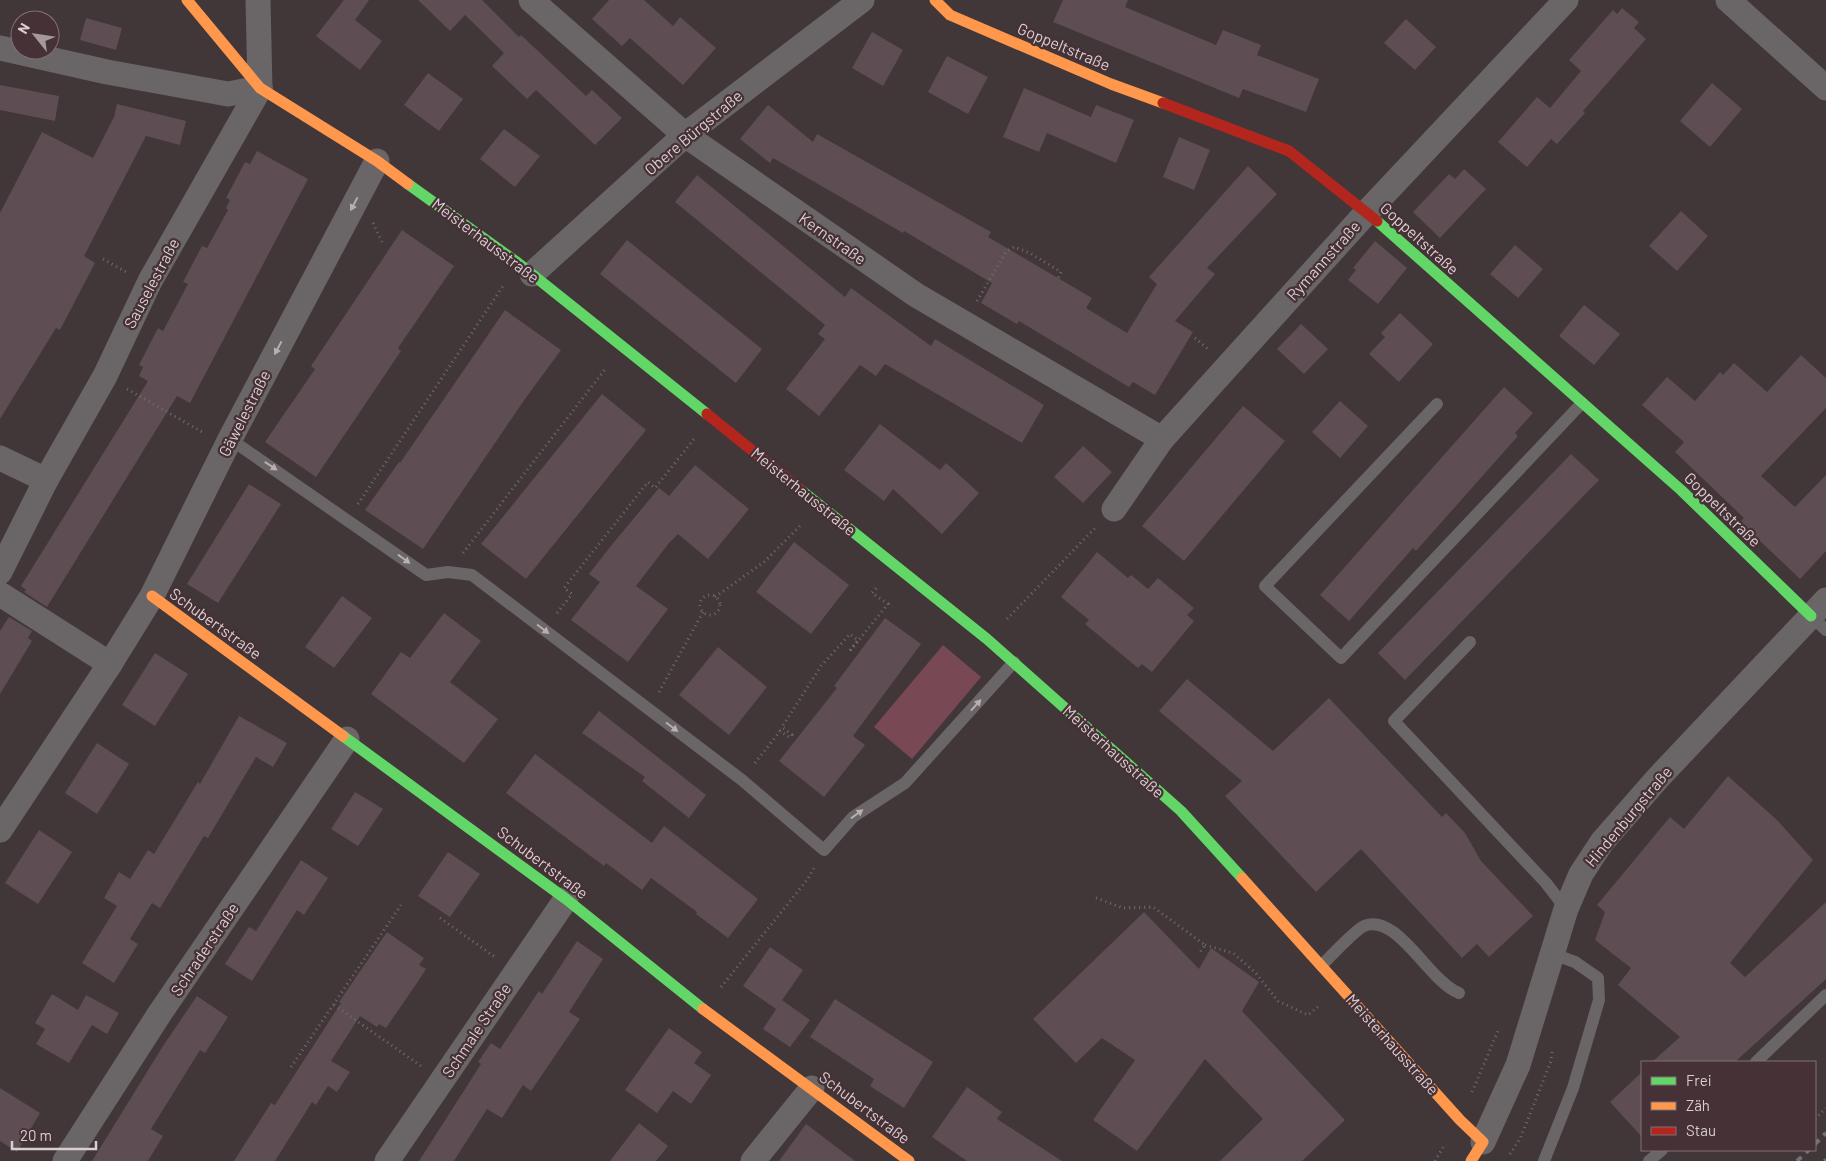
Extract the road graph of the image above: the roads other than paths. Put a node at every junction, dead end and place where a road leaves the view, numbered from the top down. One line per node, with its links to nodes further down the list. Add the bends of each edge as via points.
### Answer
1 (187, 0): 9 (street, Meisterhausstraße)
2 (258, 0): 9 (street)
3 (531, 0): 11 (street, Kernstraße)
4 (862, 0): 11 (street, Obere Bürgstraße)
5 (935, 0): 13 (street, Goppeltstraße, via 950,15 1102,80 1289,151)
6 (1566, 0): 13 (street, Rymannstraße)
7 (1728, 0): 10 (street)
8 (0, 48): 9 (street, via 228,94)
9 (260, 88): 12 (street, Meisterhausstraße); 20 (street, Sauselestraße, via 150,281 104,376)
10 (1826, 88)
11 (685, 136): 14 (street, Obere Bürgstraße); 17 (street, Kernstraße, via 916,296)
12 (377, 161): 14 (street, Meisterhausstraße); 18 (street, Gäwelestraße, one-way to 18)
13 (1367, 212): 15 (street, Goppeltstraße); 17 (street, Rymannstraße)
14 (525, 268): 27 (street, Meisterhausstraße)
15 (1582, 403): 16 (lane, via 1341,658 1265,586); 25 (street, Goppeltstraße)
16 (1437, 404)
17 (1162, 439): 21 (street, Rymannstraße)
18 (228, 443): 24 (street, Gäwelestraße); 27 (lane, one-way to 27, via 348,519 426,575 448,572 472,575 742,780 824,850 853,817 905,783)
19 (0, 458): 20 (street)
20 (46, 480): 22 (street, Sauselestraße)
21 (1114, 509)
22 (0, 572)
23 (0, 594): 28 (street)
24 (152, 596): 28 (street, Gäwelestraße); 29 (street, Schubertstraße)
25 (1821, 616): 32 (street, Hindenburgstraße, via 1658,778 1602,842 1581,874)
26 (1470, 642): 32 (lane, via 1394,721 1546,883)
27 (1014, 662): 34 (street, Meisterhausstraße, via 1181,811)
28 (110, 664): 30 (street, Gäwelestraße)
29 (347, 739): 31 (street, Schubertstraße); 41 (street, Schraderstraße, via 160,1013)
30 (0, 830)
31 (566, 899): 38 (street, Schubertstraße, via 703,1009); 42 (street, Schmale Straße)
32 (1566, 909): 33 (street, Hindenburgstraße)
33 (1553, 954): 40 (street, Hindenburgstraße, via 1518,1065); 45 (lane, via 1575,962 1598,978 1599,1000 1572,1088)
34 (1322, 965): 35 (lane, via 1364,926 1379,923 1393,929 1449,990); 40 (street, Meisterhausstraße)
35 (1459, 993)
36 (1826, 995): 37 (lane)
37 (1757, 1061)
38 (812, 1088): 43 (street); 44 (street, Schubertstraße)
39 (1661, 1151): 46 (lane)
40 (1477, 1152)
41 (65, 1161)
42 (387, 1161)
43 (753, 1161)
44 (910, 1161)
45 (1544, 1161)
46 (1649, 1161)

